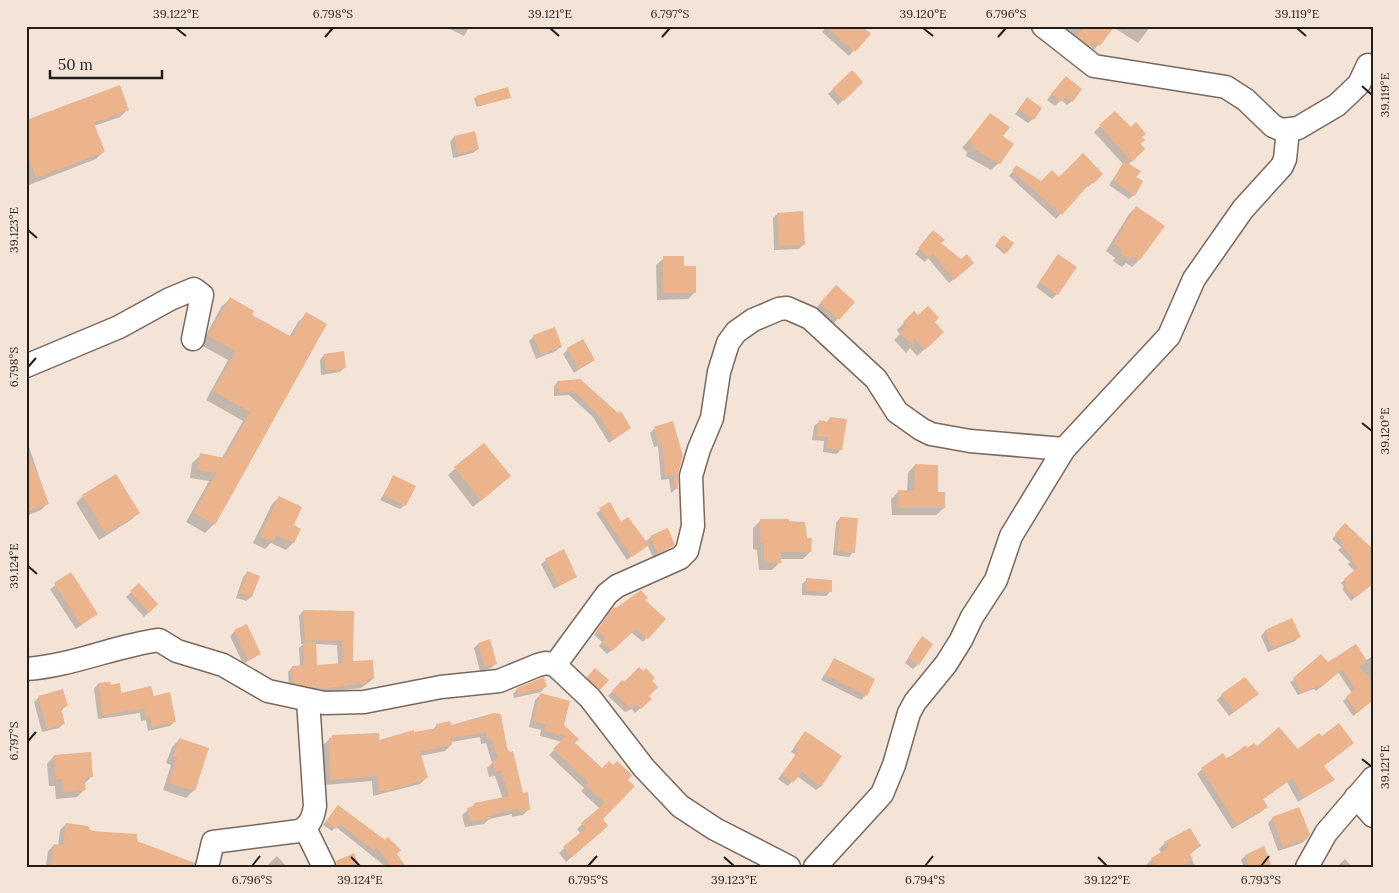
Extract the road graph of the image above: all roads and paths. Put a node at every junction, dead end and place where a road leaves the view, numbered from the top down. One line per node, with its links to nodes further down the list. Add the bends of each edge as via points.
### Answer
1 (1043, 26): 3 (street, via 1094,66 1226,87 1246,100 1273,126)
2 (1371, 66): 3 (street, via 1359,84 1337,105 1310,122)
3 (1288, 130): 6 (street, via 1286,159 1282,166 1243,209 1194,280 1169,336)
4 (193, 339): 5 (street, via 202,295 194,289 119,327)
5 (26, 366)
6 (1064, 449): 7 (street, via 970,441 931,434 897,412 876,379 810,318 787,308 753,320 728,342 719,372 712,418 691,476 692,526 687,551 607,594); 17 (street, via 1011,536 996,580 961,640 909,713 882,794)
7 (555, 665): 9 (street, via 546,663 530,667 506,680 364,702); 16 (street, via 590,698 644,768 680,806 715,830)
8 (26, 669): 9 (street, via 56,667 127,644 159,640 177,652 223,665 268,691)
9 (308, 700): 13 (street, via 315,806)
10 (1373, 778): 11 (street)
11 (1356, 797): 12 (street); 18 (street, via 1326,833)
12 (1373, 816)
13 (305, 828): 14 (street, via 286,834 213,842); 15 (street)
14 (207, 867)
15 (324, 867)
16 (789, 867)
17 (814, 867)
18 (1307, 867)

